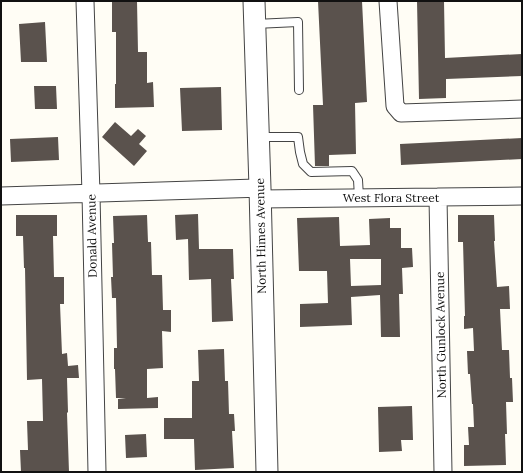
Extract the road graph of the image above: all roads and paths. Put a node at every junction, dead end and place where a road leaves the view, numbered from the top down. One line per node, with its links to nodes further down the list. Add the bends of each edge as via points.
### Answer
1 (85, 1): 9 (street, Donald Avenue)
2 (254, 1): 4 (street, North Himes Avenue)
3 (388, 1): 6 (street, via 395,106 401,113)
4 (255, 24): 5 (lane, via 298,22); 7 (street, North Himes Avenue)
5 (299, 90)
6 (522, 109)
7 (258, 137): 8 (street, North Himes Avenue); 12 (lane, via 298,137 303,164 311,172 352,171 358,180)
8 (260, 193): 9 (street, West Flora Street); 12 (street, West Flora Street); 15 (street, North Himes Avenue)
9 (91, 194): 10 (street, West Flora Street); 14 (street, Donald Avenue)
10 (1, 196)
11 (522, 196): 13 (street, West Flora Street)
12 (359, 198): 13 (street, West Flora Street)
13 (438, 198): 16 (street, North Gunlock Avenue)
14 (97, 472)
15 (267, 472)
16 (444, 472)

